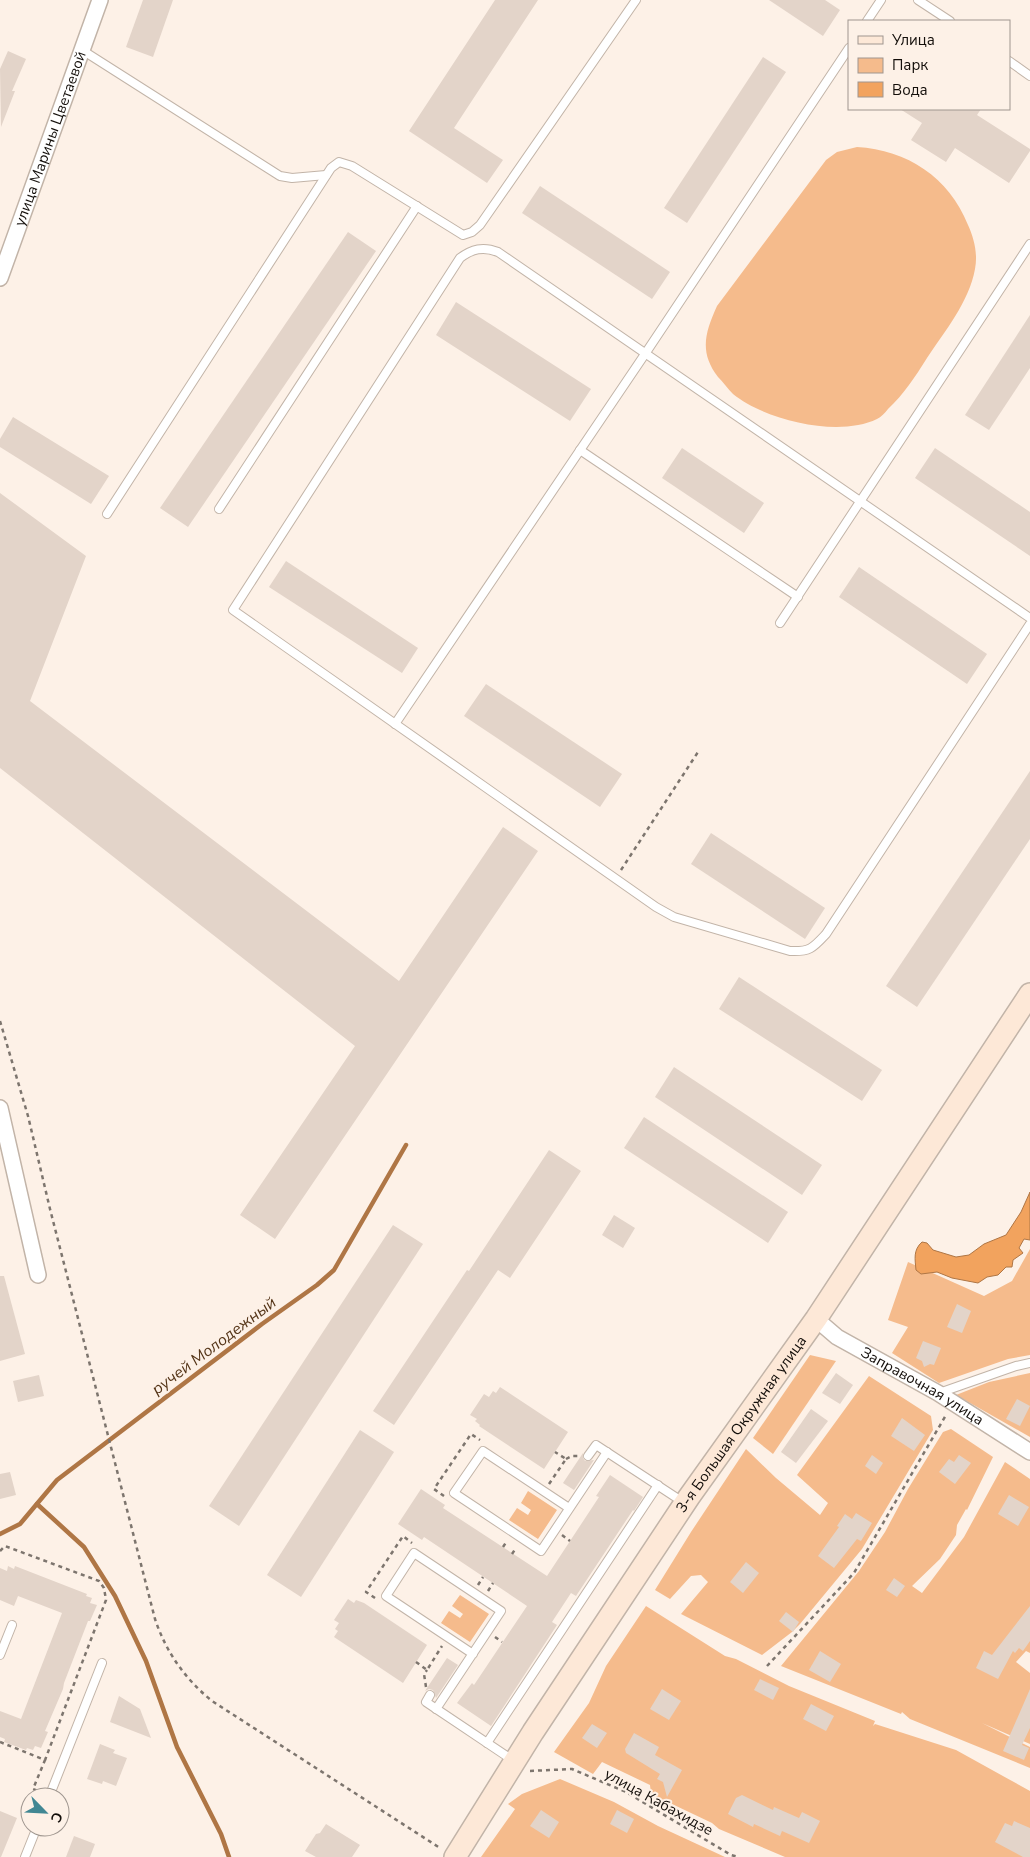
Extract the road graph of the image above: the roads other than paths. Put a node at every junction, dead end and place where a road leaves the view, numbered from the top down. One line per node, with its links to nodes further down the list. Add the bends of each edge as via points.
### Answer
1 (100, 0): 7 (street, улица Марины Цветаевой)
2 (636, 0): 12 (lane, via 472,232 462,235)
3 (881, 0): 5 (lane)
4 (918, 0): 6 (lane)
5 (868, 20)
6 (948, 20)
7 (82, 50): 11 (lane, via 280,176); 14 (street, улица Марины Цветаевой)
8 (848, 50): 15 (lane)
9 (1010, 62): 10 (lane)
10 (1030, 76)
11 (326, 175): 12 (lane, via 338,162 346,164); 19 (lane)
12 (417, 206): 18 (lane)
13 (1030, 244): 17 (lane)
14 (0, 277)
15 (645, 354): 16 (lane); 17 (lane); 24 (lane, via 498,252 478,248 460,258 233,610)
16 (580, 450): 20 (lane); 24 (lane)
17 (860, 501): 20 (lane); 21 (lane)
18 (219, 509)
19 (107, 514)
20 (798, 597): 22 (lane)
21 (1030, 618)
22 (780, 623)
23 (1030, 624): 24 (lane, via 826,934 813,949 802,951 790,951 674,917 656,907)
24 (395, 724)
25 (1030, 994): 28 (street, 3-я Большая Окружная улица)
26 (0, 1108): 27 (street)
27 (38, 1275)
28 (816, 1319): 30 (street, Заправочная улица, via 837,1337); 35 (street, 3-я Большая Окружная улица)
29 (1030, 1363): 30 (lane)
30 (938, 1393): 32 (street, Заправочная улица)
31 (607, 1452): 33 (lane, via 596,1444); 34 (lane); 36 (lane)
32 (1030, 1452)
33 (588, 1456)
34 (658, 1485): 35 (lane); 43 (lane)
35 (685, 1503): 44 (street, 3-я Большая Окружная улица)
36 (569, 1508): 36 (lane, via 541,1550 454,1493 482,1451)
37 (12, 1625): 39 (lane)
38 (473, 1654): 38 (lane, via 501,1611 414,1553 386,1596); 42 (lane)
39 (0, 1655)
40 (102, 1663): 45 (lane)
41 (430, 1695): 42 (lane, via 426,1702)
42 (436, 1709): 43 (lane)
43 (487, 1743): 44 (lane)
44 (512, 1768): 47 (street, 3-я Большая Окружная улица)
45 (53, 1787)
46 (33, 1837): 48 (lane)
47 (450, 1854)
48 (25, 1857)

